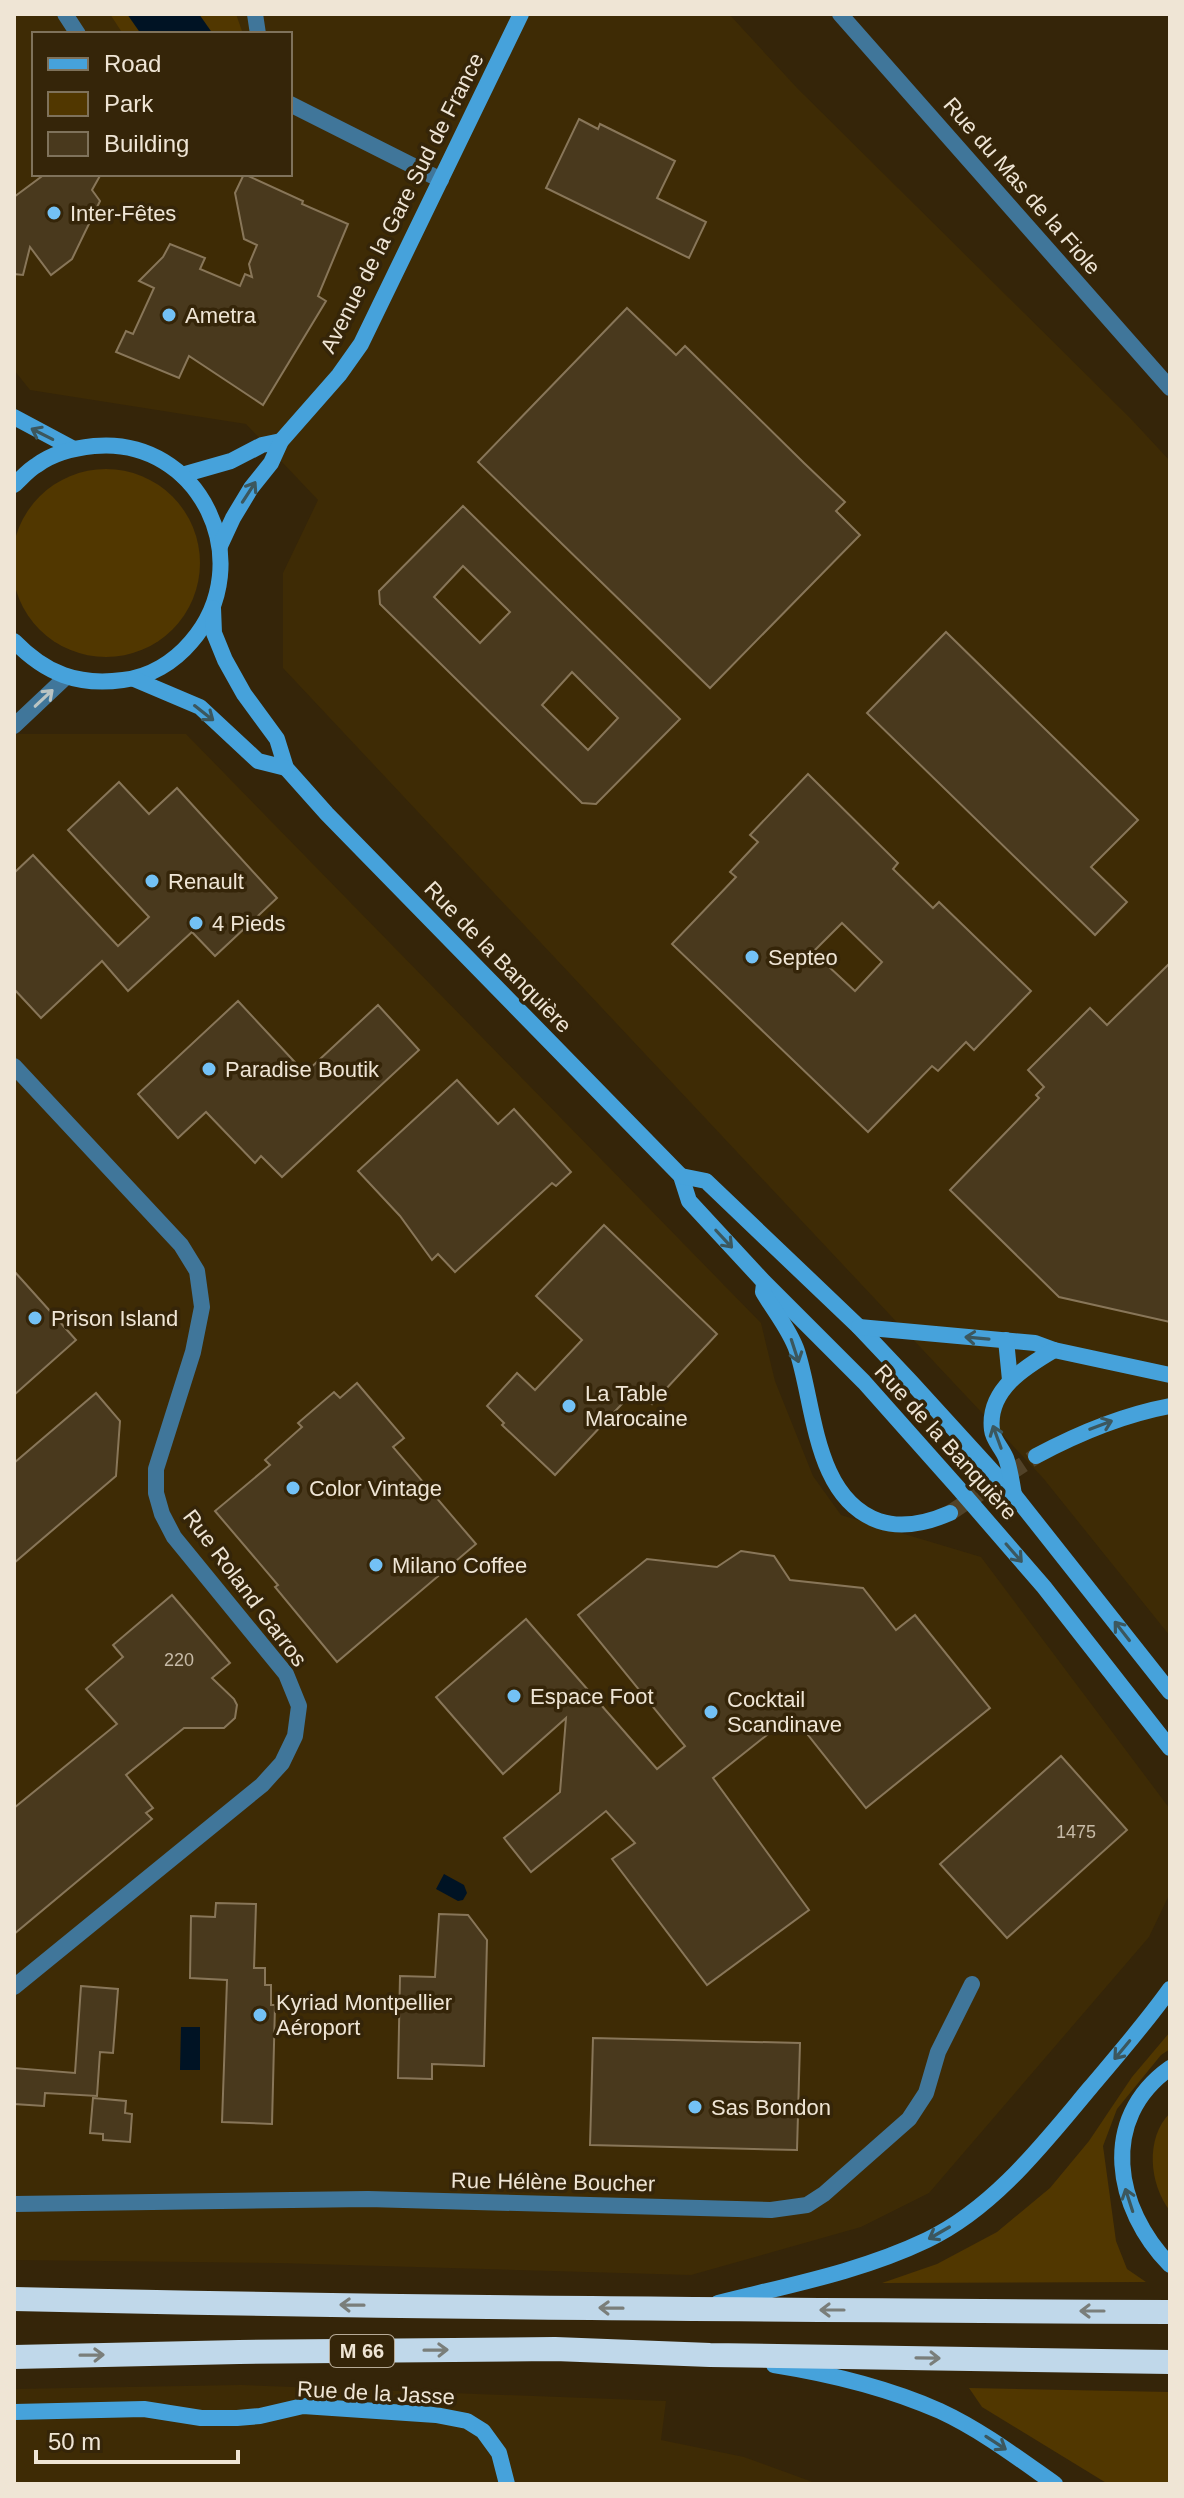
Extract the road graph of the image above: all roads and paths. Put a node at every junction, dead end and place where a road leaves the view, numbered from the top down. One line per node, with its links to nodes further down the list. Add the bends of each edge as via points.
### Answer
1 (65, 14): 4 (street)
2 (521, 14): 6 (main road, Avenue de la Gare Sud de France)
3 (840, 14): 7 (street, Rue du Mas de la Fiole)
4 (77, 32)
5 (292, 105): 6 (street)
6 (441, 180): 9 (main road, Avenue de la Gare Sud de France, via 361,344)
7 (1170, 388)
8 (14, 417): 10 (main road, one-way to 8)
9 (281, 441): 11 (main road, Avenue de la Gare Sud de France); 13 (main road, Avenue de la Gare Sud de France, one-way to 9)
10 (72, 448): 11 (main road, via 111,445 149,454); 12 (main road, via 37,464)
11 (182, 475): 13 (main road, via 200,495)
12 (14, 485)
13 (220, 546): 14 (main road)
14 (213, 608): 17 (main road, via 182,652); 19 (main road, Rue de la Banquière, via 214,633 225,660 277,739)
15 (14, 641): 16 (main road, via 32,659)
16 (66, 677): 17 (main road, via 100,683); 18 (street, one-way to 16)
17 (134, 679): 19 (main road, Rue de la Banquière, one-way to 19, via 200,707 258,761)
18 (14, 726)
19 (286, 768): 21 (main road, Rue de la Banquière)
20 (14, 1066): 35 (street, Rue Roland Garros, via 181,1245 197,1271 202,1307 156,1469 156,1493 174,1537 286,1674 299,1706 295,1736 282,1763 262,1785)
21 (681, 1176): 22 (main road, Rue de la Banquière, one-way to 22, via 689,1201); 23 (main road, Rue de la Banquière, via 706,1181)
22 (764, 1282): 31 (main road, one-way to 31, via 763,1292 797,1350 821,1449 847,1501 858,1512 887,1524 923,1523); 33 (main road, Rue de la Banquière, one-way to 33, via 864,1382 960,1490)
23 (859, 1327): 24 (main road, one-way to 23); 30 (main road, Rue de la Banquière)
24 (1006, 1340): 25 (main road); 27 (main road)
25 (1054, 1350): 26 (main road); 27 (main road)
26 (1170, 1375)
27 (1010, 1380): 30 (main road, one-way to 27, via 992,1432 993,1413)
28 (1170, 1406): 29 (main road, one-way to 28, via 1099,1425)
29 (1036, 1456)
30 (1015, 1496): 32 (main road, Rue de la Banquière, one-way to 30)
31 (950, 1513)
32 (1170, 1692)
33 (1170, 1748)
34 (972, 1984): 38 (street, Rue Hélène Boucher, via 938,2052 926,2093 909,2119 807,2205 771,2210 368,2199)
35 (14, 1987)
36 (1170, 1989): 41 (main road, M 66, one-way to 41, via 1041,2147 957,2222 886,2258 838,2274)
37 (1170, 2068): 39 (main road, one-way to 37, via 1137,2222 1122,2176 1133,2110)
38 (14, 2204)
39 (1170, 2265)
40 (14, 2299): 41 (highway, M 66, one-way to 40)
41 (689, 2310): 42 (highway, M 66, one-way to 41)
42 (1170, 2312)
43 (710, 2355): 44 (highway, M 66, one-way to 43, via 555,2349); 45 (highway, M 66, one-way to 45); 48 (main road, M 66, one-way to 48, via 814,2372 940,2411)
44 (14, 2357)
45 (1170, 2362)
46 (14, 2412): 47 (main road, Rue de la Jasse, via 144,2409 237,2418 303,2406 436,2415 467,2421 483,2431 499,2453)
47 (507, 2484)
48 (1055, 2484)

